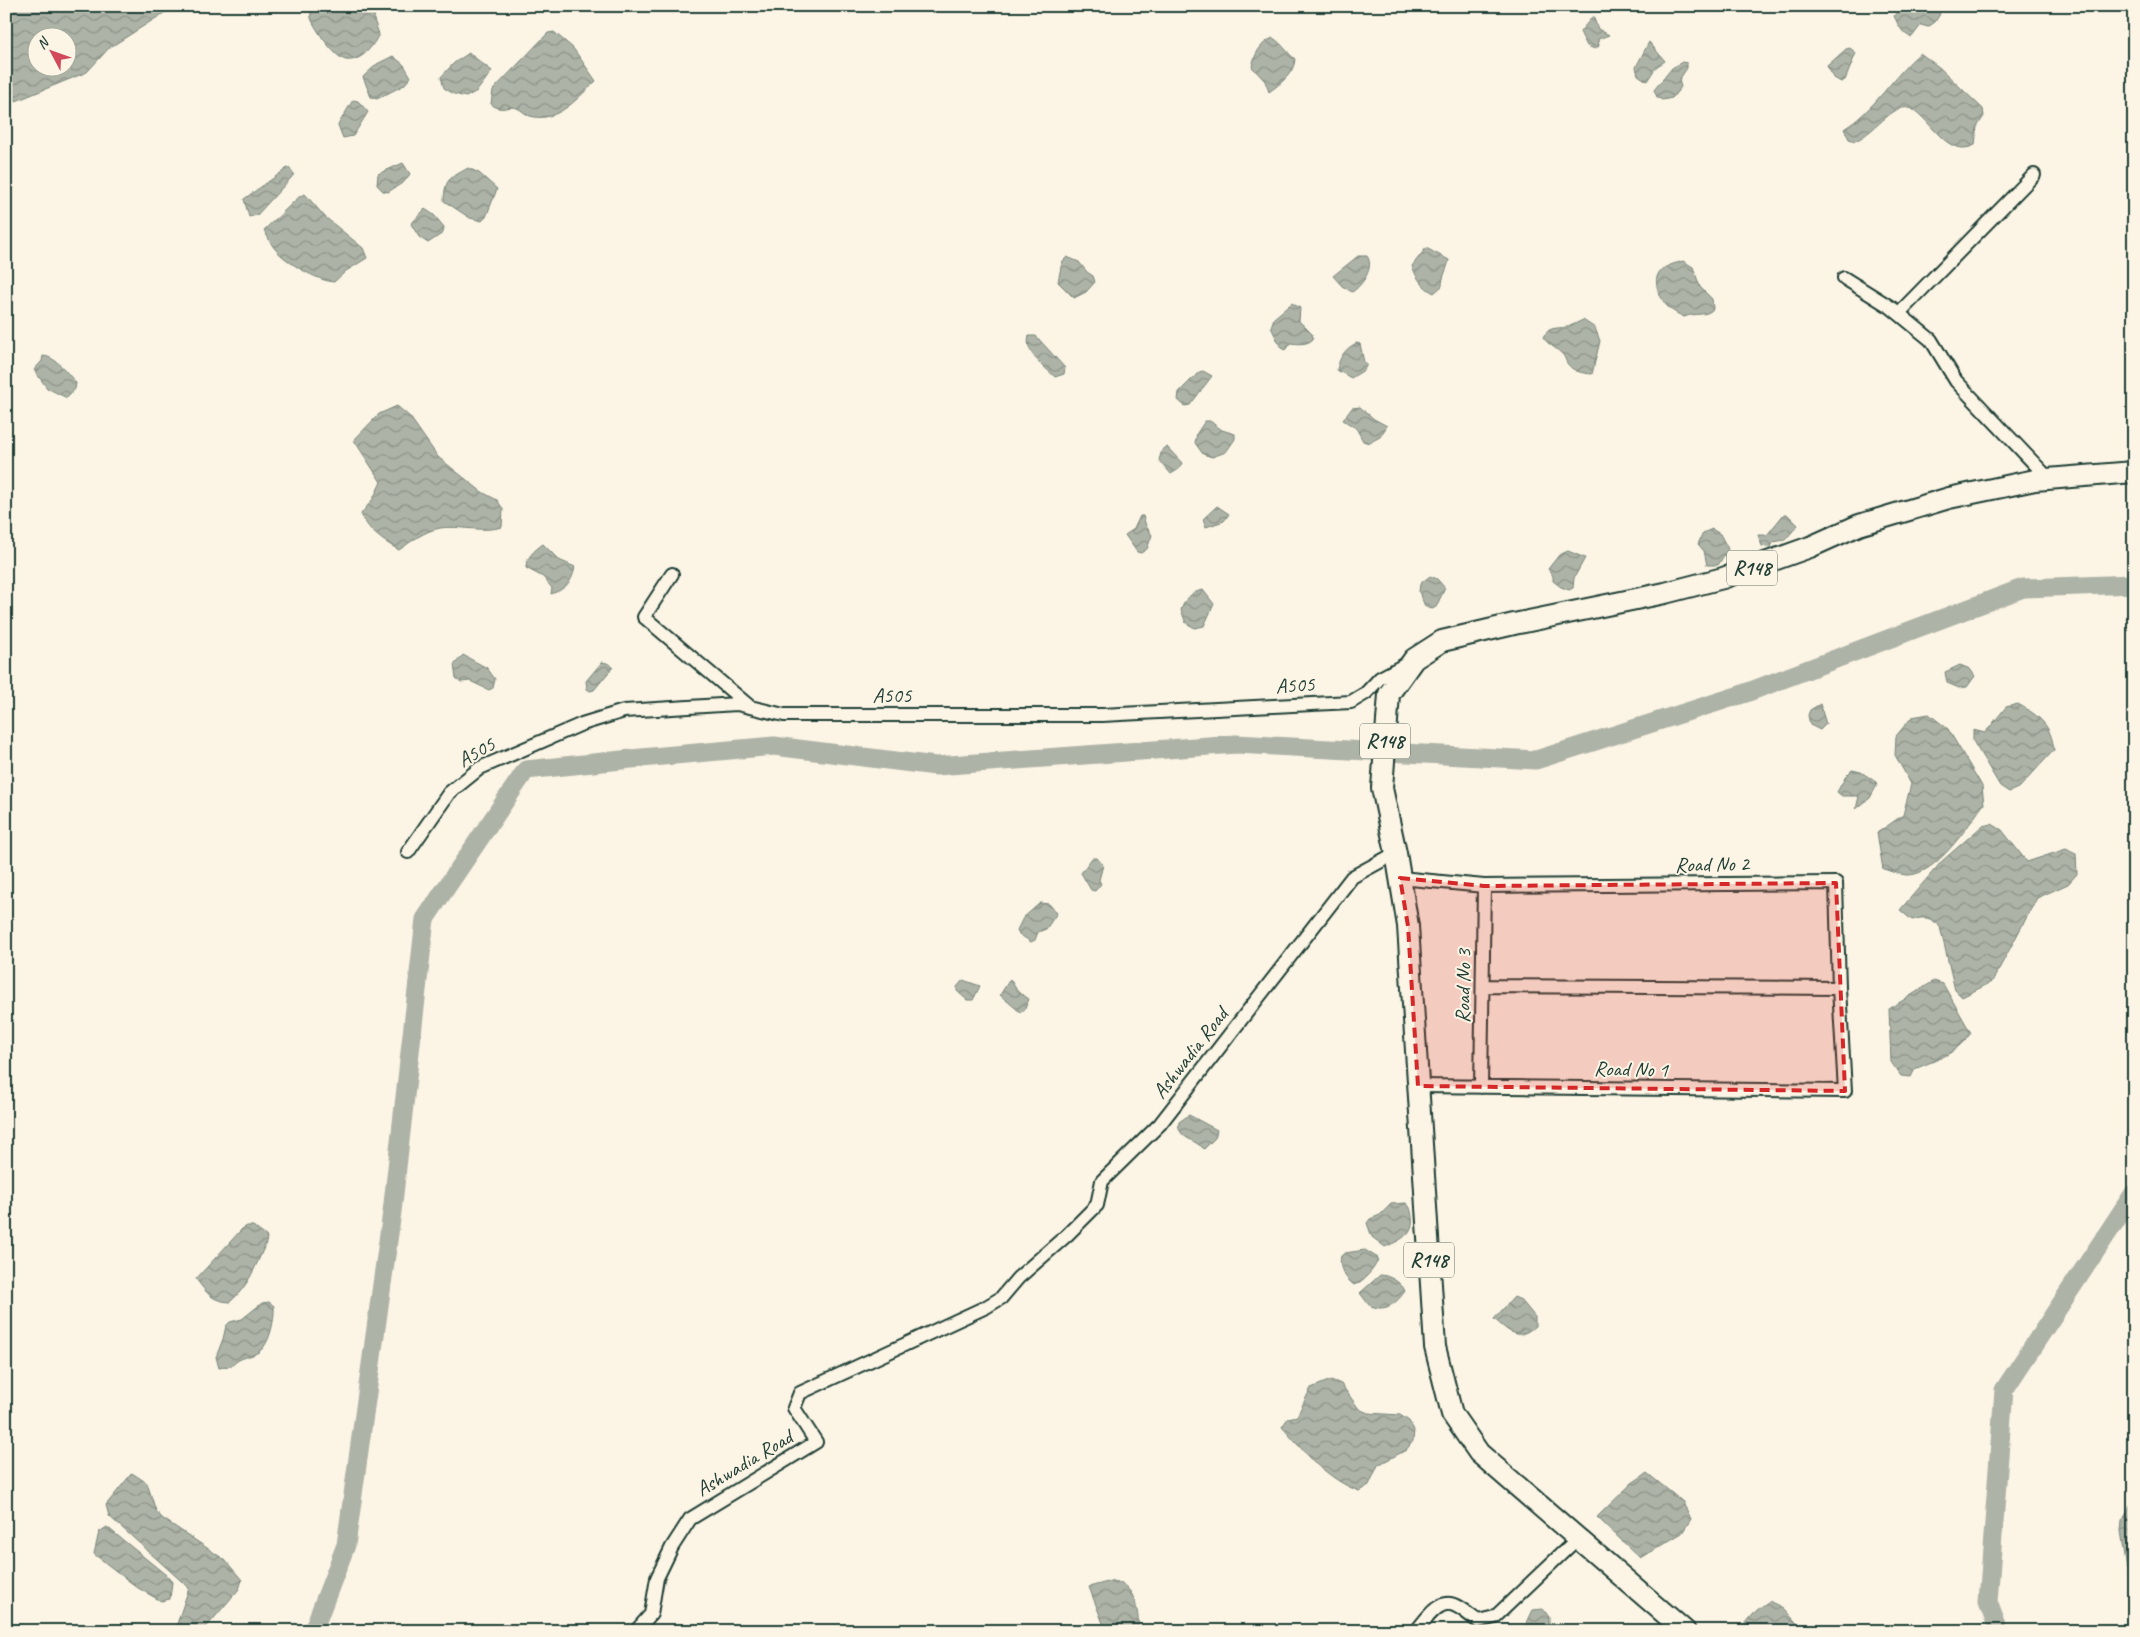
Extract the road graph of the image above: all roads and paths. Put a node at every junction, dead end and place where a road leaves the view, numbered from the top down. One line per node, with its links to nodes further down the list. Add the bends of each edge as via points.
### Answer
1 (2034, 175): 3 (street)
2 (1844, 278): 3 (street)
3 (1898, 313): 5 (street, via 1931,340 1956,381)
4 (2134, 472): 5 (main road, R148)
5 (2048, 479): 7 (main road, R148, via 1949,498 1868,522 1724,578 1442,641)
6 (672, 574): 8 (street, via 644,617)
7 (1414, 659): 8 (street, A505, via 1380,678 1366,693 1351,702 1102,715 784,715); 10 (main road, R148, via 1389,694 1382,788)
8 (750, 707): 9 (street, A505, via 737,704 624,710 582,724 480,768 449,793)
9 (408, 852)
10 (1396, 853): 11 (main road, R148); 18 (street, Ashwadia Road, via 1352,877 1160,1124 1102,1181 1097,1204 1001,1298 800,1393 794,1408 816,1442 690,1519 657,1578 651,1614)
11 (1400, 878): 12 (street); 15 (main road, R148, via 1408,926)
12 (1484, 886): 13 (street, Road No 3); 14 (street, Road No 2, via 1836,883)
13 (1483, 986): 14 (street); 16 (street, Road No 3)
14 (1839, 988): 16 (street, Road No 1, via 1844,1091)
15 (1418, 1086): 16 (street, Road No 1); 17 (main road, R148, via 1435,1346 1452,1414 1479,1453)
16 (1481, 1087)
17 (1577, 1539): 19 (street, via 1494,1617 1478,1621 1446,1603 1438,1607); 20 (main road, R148)
18 (636, 1631)
19 (1416, 1631)
20 (1685, 1631)

